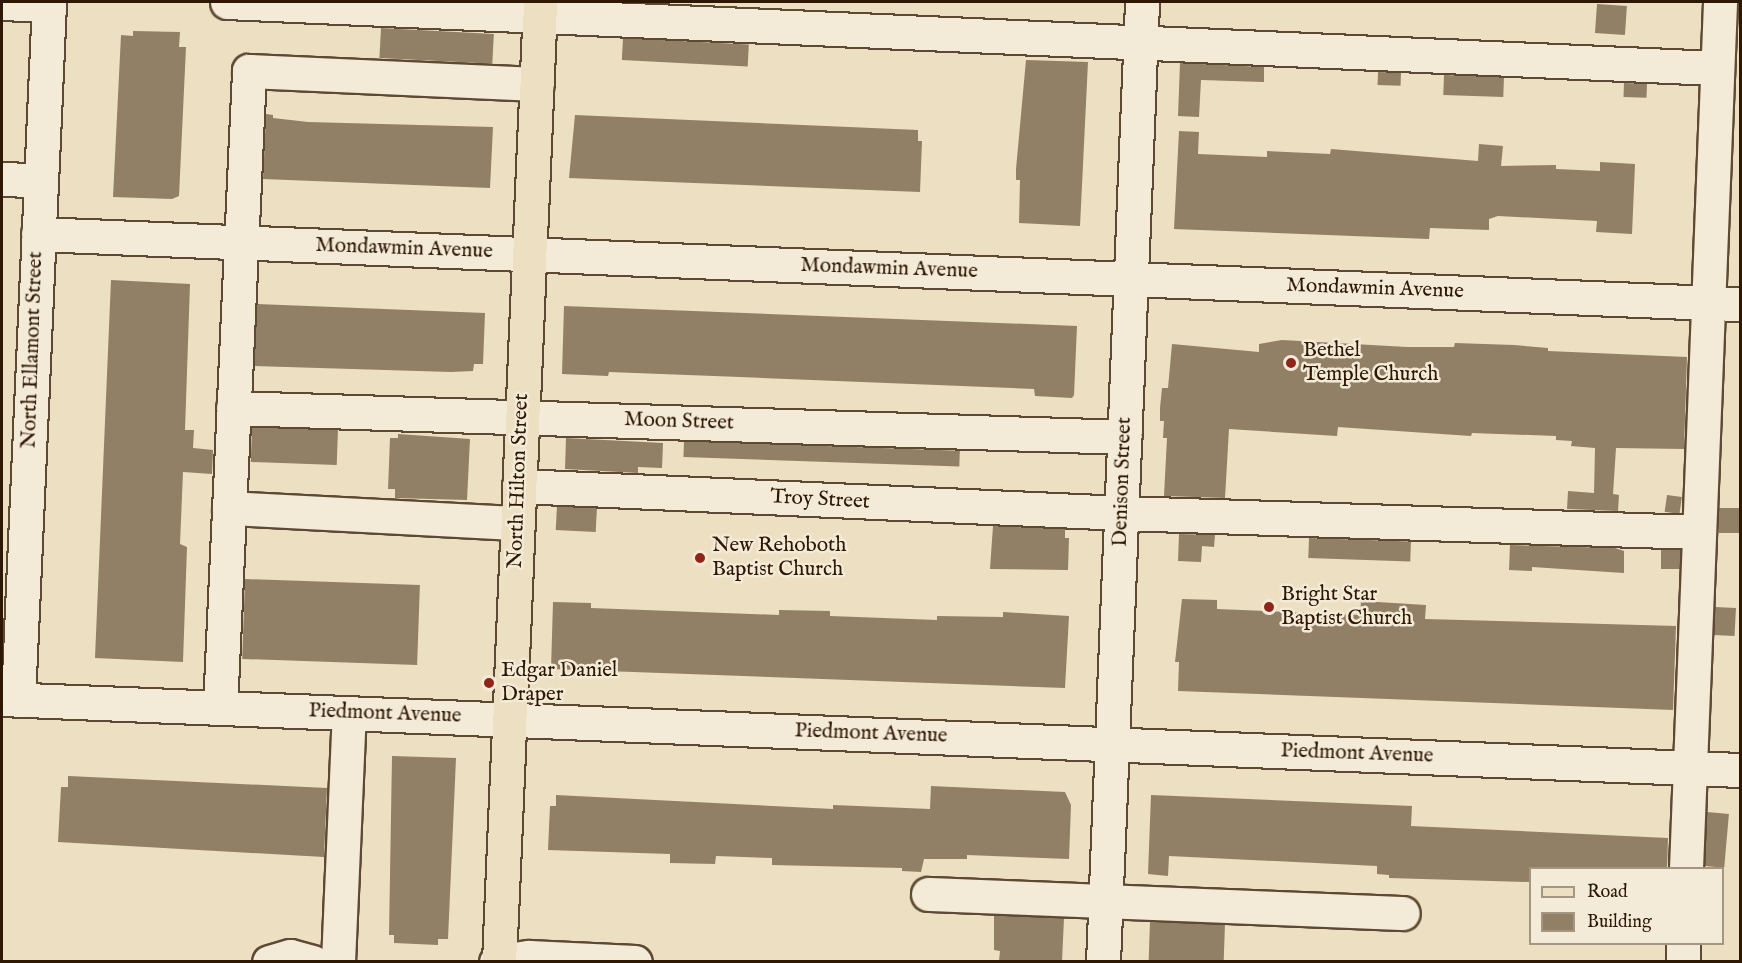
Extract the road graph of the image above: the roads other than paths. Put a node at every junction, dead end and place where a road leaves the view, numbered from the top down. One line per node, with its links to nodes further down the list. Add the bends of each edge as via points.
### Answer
1 (228, 2): 6 (street)
2 (1142, 2): 7 (street, Denison Street)
3 (1720, 2): 8 (street)
4 (2, 3): 5 (street)
5 (49, 3): 11 (street, North Ellamont Street)
6 (540, 8): 7 (street); 9 (main road, North Hilton Street)
7 (1140, 42): 8 (street); 15 (street, Denison Street)
8 (1717, 68): 16 (street)
9 (537, 84): 13 (street, via 249,71); 14 (main road, North Hilton Street)
10 (2, 179): 11 (street)
11 (40, 180): 12 (street, North Ellamont Street)
12 (38, 234): 13 (street, Mondawmin Avenue); 23 (street, North Ellamont Street)
13 (241, 243): 14 (street, Mondawmin Avenue); 18 (street)
14 (528, 254): 15 (street, Mondawmin Avenue); 19 (main road, North Hilton Street)
15 (1131, 279): 16 (street, Mondawmin Avenue); 20 (street, Denison Street)
16 (1708, 302): 17 (street, Mondawmin Avenue); 26 (street)
17 (1740, 304)
18 (233, 408): 19 (street, Moon Street); 22 (street)
19 (522, 416): 20 (street, Moon Street); 21 (main road, North Hilton Street)
20 (1125, 437): 24 (street, Denison Street)
21 (519, 486): 24 (street, Troy Street); 25 (main road, North Hilton Street)
22 (229, 508): 25 (street); 28 (street)
23 (14, 513): 27 (street, North Ellamont Street)
24 (1122, 513): 26 (street, Troy Street); 31 (street, Denison Street)
25 (517, 523): 30 (main road, North Hilton Street)
26 (1699, 532): 32 (street)
27 (10, 699): 28 (street, Piedmont Avenue)
28 (220, 708): 29 (street, Piedmont Avenue)
29 (349, 713): 30 (street, Piedmont Avenue); 39 (street)
30 (509, 719): 31 (street, Piedmont Avenue); 40 (main road, North Hilton Street)
31 (1113, 744): 32 (street, Piedmont Avenue); 36 (street, Denison Street)
32 (1690, 768): 33 (street, Piedmont Avenue); 34 (street)
33 (1740, 770)
34 (1686, 867)
35 (928, 894): 36 (street)
36 (1106, 901): 37 (street); 43 (street, Denison Street)
37 (1403, 913)
38 (1683, 945): 44 (street)
39 (337, 961): 41 (street, via 290,956)
40 (498, 961): 42 (street, via 529,957)
41 (269, 962)
42 (635, 962)
43 (1103, 962)
44 (1683, 962)

